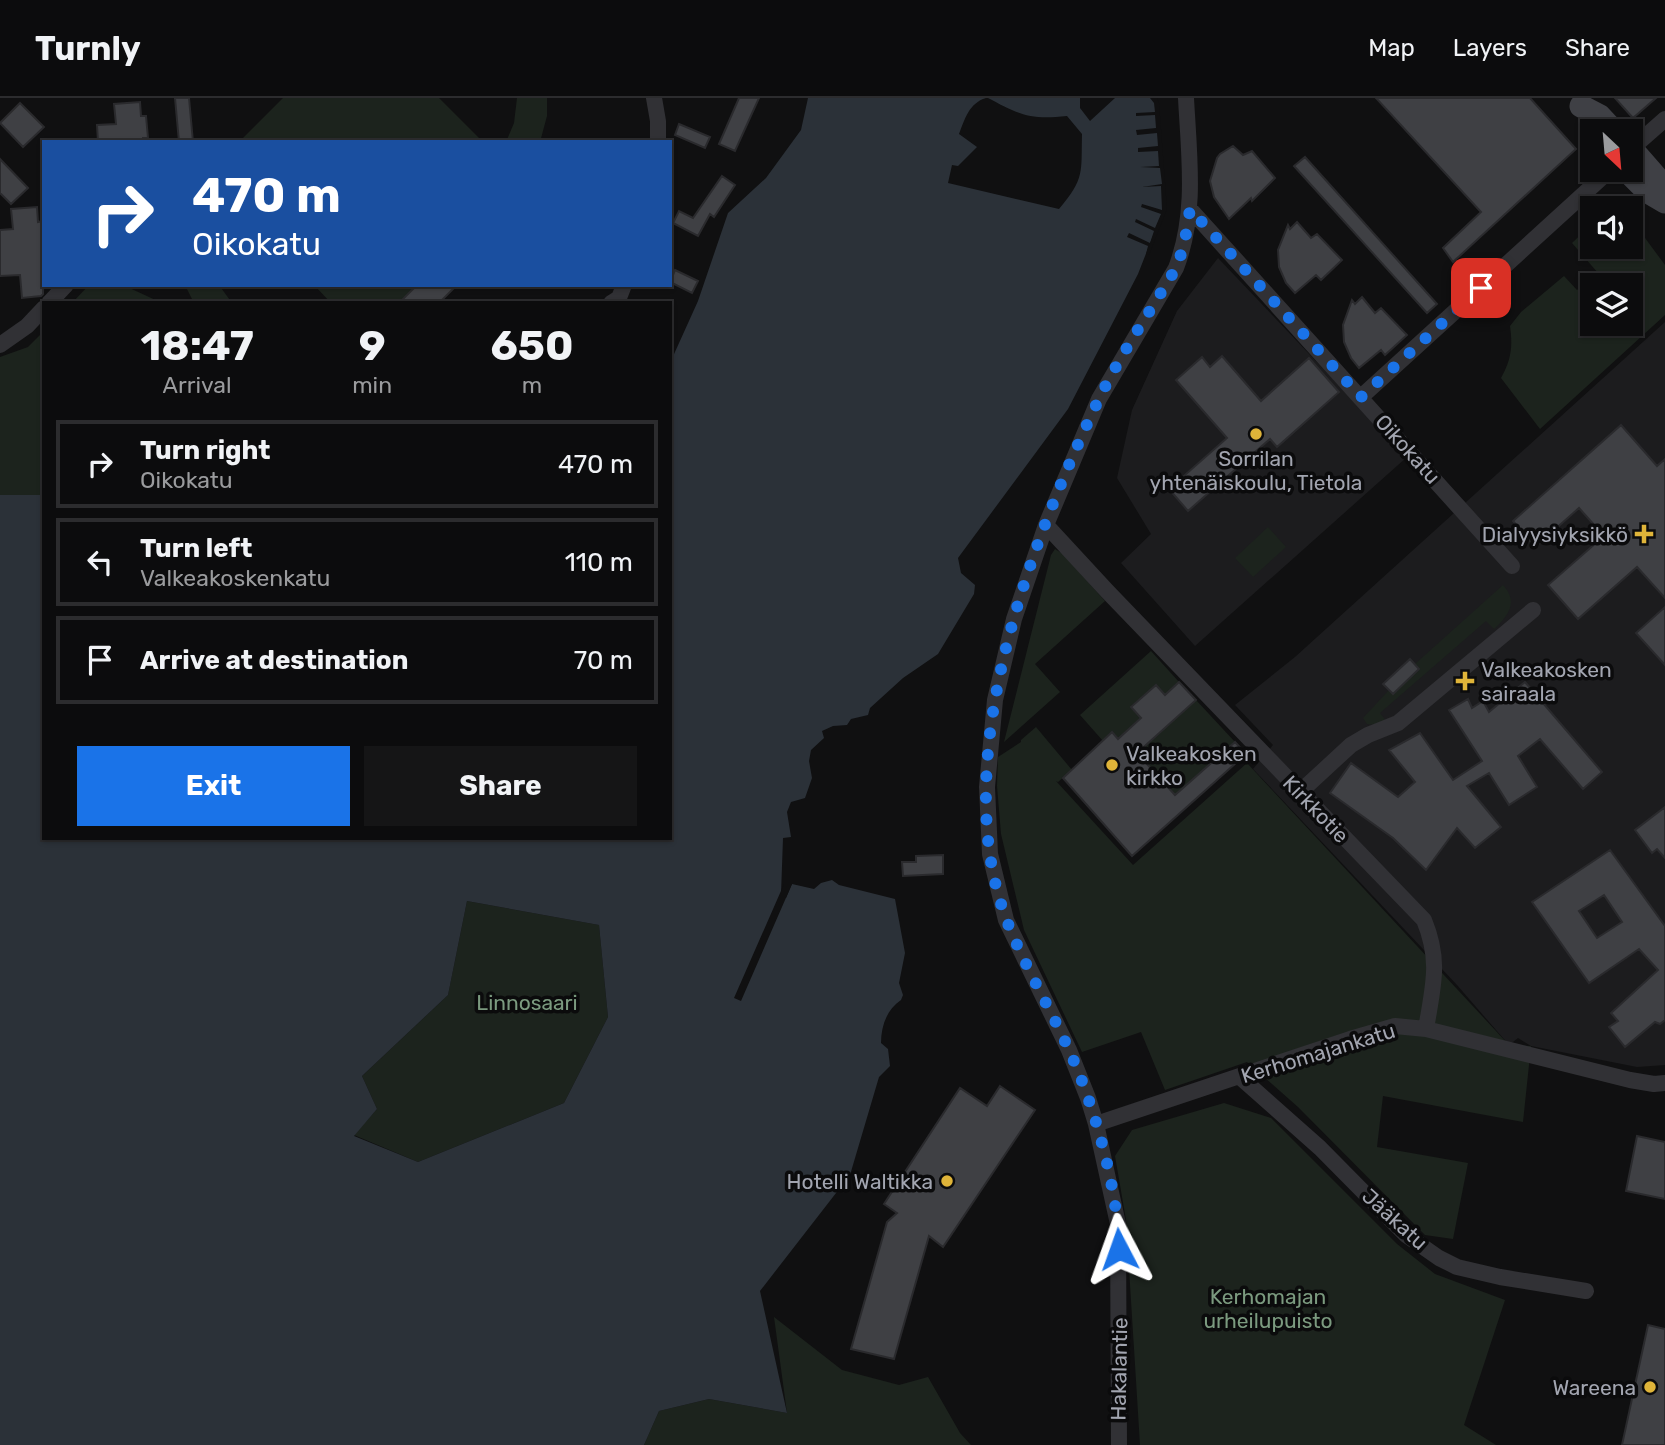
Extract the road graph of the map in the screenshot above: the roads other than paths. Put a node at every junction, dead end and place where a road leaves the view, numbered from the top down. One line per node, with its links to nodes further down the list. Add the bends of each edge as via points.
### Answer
1 (654, 98): 8 (street)
2 (1186, 98): 14 (street, Hakalantie)
3 (1577, 102): 4 (main road); 5 (main road)
4 (1587, 119)
5 (1603, 119)
6 (1665, 119): 7 (street)
7 (1643, 138)
8 (657, 140)
9 (1643, 162): 12 (main road)
10 (1597, 182): 19 (street)
11 (1638, 182): 13 (main road)
12 (1665, 192)
13 (1665, 202)
14 (1190, 209): 19 (street, Oikokatu); 20 (street, Hakalantie, via 1176,268 1100,399)
15 (64, 287): 16 (street)
16 (51, 301)
17 (42, 310): 18 (street)
18 (0, 345)
19 (1361, 397): 21 (street, Oikokatu)
20 (1046, 524): 23 (street, Kirkkotie); 27 (street, Hakalantie, via 1014,619 995,700 987,819 990,854 1006,920 1069,1050)
21 (1512, 566)
22 (1533, 610): 23 (street, via 1398,723 1368,734)
23 (1300, 792): 24 (street, Kirkkotie, via 1424,920 1434,943)
24 (1426, 1029): 25 (street, Kerhomajankatu, via 1395,1026); 26 (street, Kerhomajankatu, via 1630,1080)
25 (1240, 1077): 27 (street, Kerhomajankatu); 28 (street, Jääkatu, via 1320,1148 1406,1235 1439,1258 1478,1272)
26 (1665, 1083)
27 (1096, 1124): 29 (street, Hakalantie, via 1118,1224)
28 (1586, 1291)
29 (1119, 1445)

